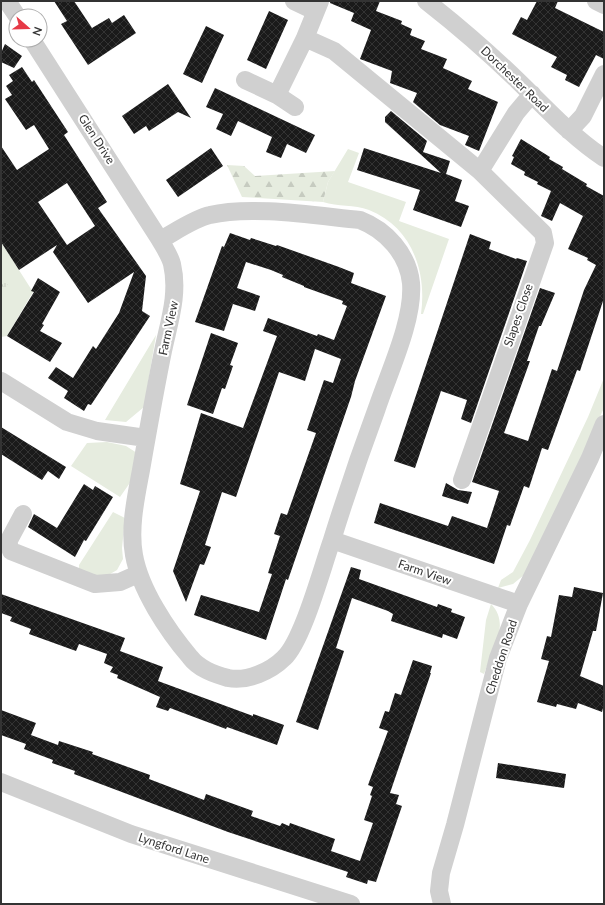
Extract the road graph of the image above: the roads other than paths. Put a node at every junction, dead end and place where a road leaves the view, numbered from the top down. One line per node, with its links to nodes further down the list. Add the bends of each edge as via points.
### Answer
1 (294, 1): 5 (street)
2 (426, 1): 10 (street, Dorchester Road, via 489,53)
3 (596, 1): 4 (street)
4 (604, 5)
5 (318, 6): 6 (street)
6 (305, 38): 11 (street); 15 (street, Slapes Close, via 334,51)
7 (37, 48): 16 (street, Glen Drive)
8 (604, 74): 13 (street, via 583,116)
9 (245, 80): 11 (street)
10 (532, 94): 13 (street, Dorchester Road); 15 (street, via 516,113)
11 (277, 95): 12 (street)
12 (295, 107)
13 (569, 131): 14 (street, Dorchester Road)
14 (604, 158)
15 (480, 171): 20 (street, Slapes Close, via 542,233 545,243)
16 (160, 240): 19 (street, Farm View, via 172,262 175,297); 22 (street, Farm View, via 209,215 260,211 360,220 381,230 401,254 411,281 409,312)
17 (1, 381): 19 (street, via 67,422 97,431)
18 (604, 424): 25 (street, Cheddon Road)
19 (146, 438): 24 (street, Farm View, via 133,530 133,553)
20 (462, 480)
21 (23, 514): 23 (street, via 8,542)
22 (332, 540): 24 (street, Farm View, via 291,649 276,665 246,678 221,676 195,664 146,594); 25 (street, Farm View)
23 (6, 555): 24 (street, via 95,584 120,582)
24 (138, 574)
25 (519, 604): 28 (street, Cheddon Road, via 498,658 441,873 439,891)
26 (1, 782): 27 (street, Lyngford Lane, via 132,834)
27 (351, 904)
28 (442, 904)

